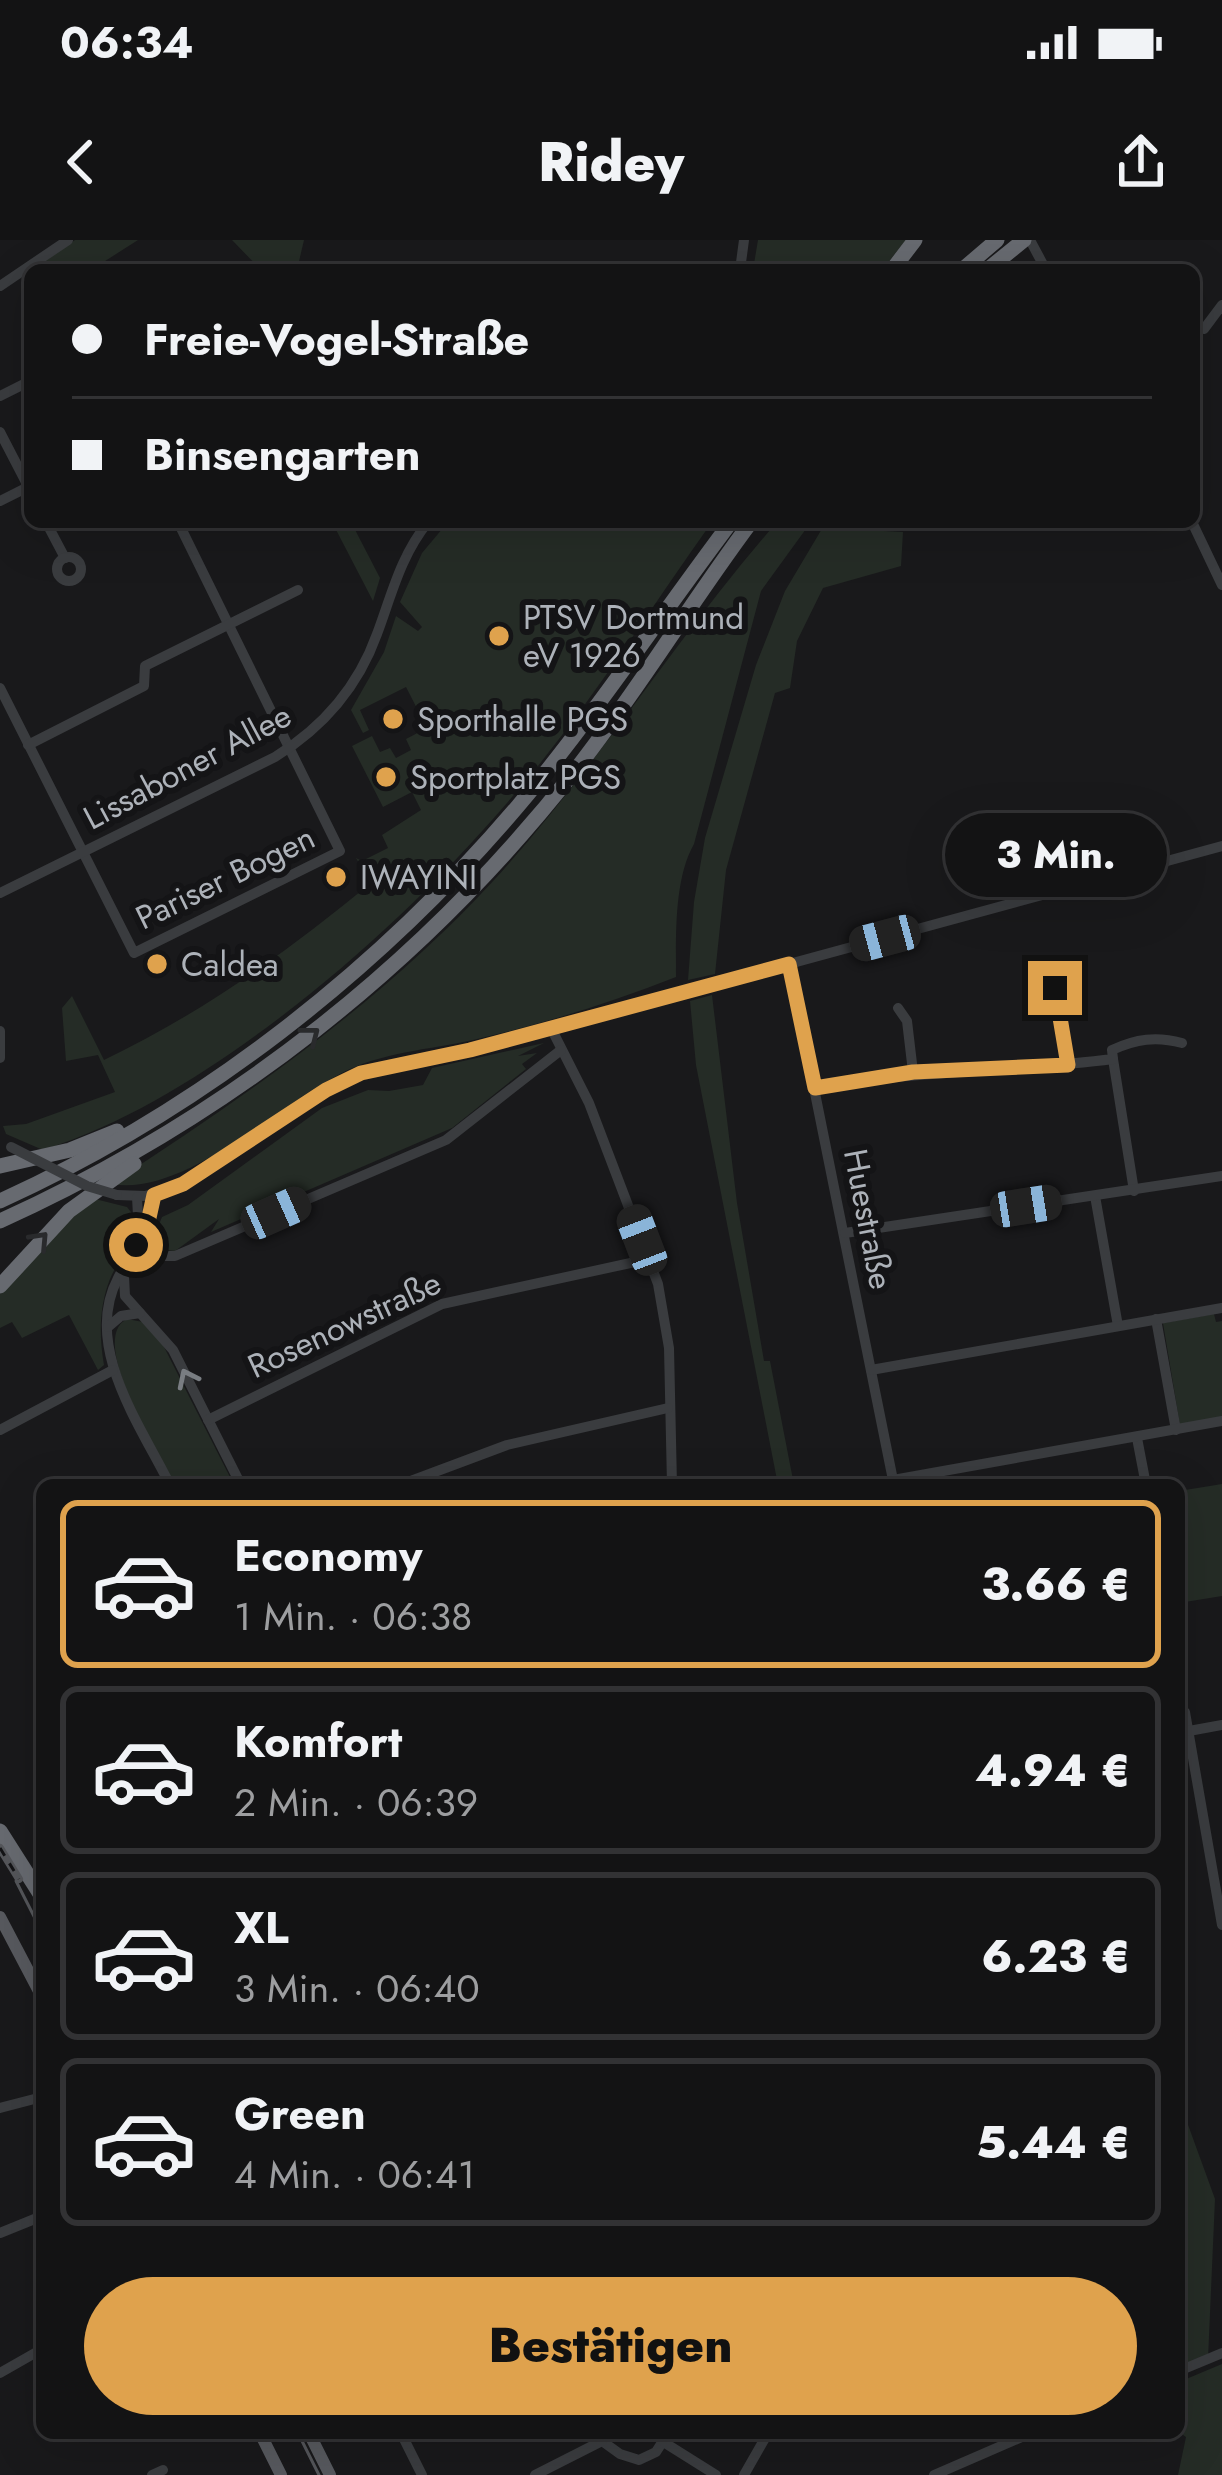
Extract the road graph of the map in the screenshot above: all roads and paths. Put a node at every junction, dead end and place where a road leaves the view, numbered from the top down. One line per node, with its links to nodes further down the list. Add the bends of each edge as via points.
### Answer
1 (68, 240): 5 (street)
2 (916, 240): 6 (highway)
3 (1027, 240): 4 (highway)
4 (997, 247): 7 (highway)
5 (33, 264)
6 (897, 264)
7 (971, 264)
8 (1222, 305): 9 (street)
9 (1204, 329)
10 (0, 432): 11 (street)
11 (24, 478)
12 (49, 528): 20 (street)
13 (181, 528): 25 (street)
14 (424, 528): 28 (street, Lissaboner Allee, via 391,587 364,664 337,705)
15 (717, 528): 24 (highway)
16 (726, 528): 24 (highway)
17 (747, 528): 21 (highway)
18 (756, 528): 21 (highway)
19 (1195, 528): 22 (street)
20 (65, 558)
21 (723, 564): 45 (highway, one-way to 21, via 362,994 497,863 578,767)
22 (1222, 585)
23 (298, 590): 25 (street)
24 (679, 590): 44 (highway, via 569,742 452,879 350,976)
25 (229, 624): 27 (street, via 145,666 144,686); 28 (street)
26 (0, 688): 27 (street)
27 (28, 745): 30 (street)
28 (291, 748): 30 (street, Lissaboner Allee); 30 (street, Pariser Bogen, via 340,851 134,953)
29 (1222, 845): 32 (street)
30 (82, 851): 31 (street, Lissaboner Allee)
31 (0, 892)
32 (789, 964): 35 (street); 43 (street, Huestraße)
33 (1055, 988): 41 (street)
34 (898, 1008): 42 (street)
35 (551, 1028): 38 (street); 50 (street, via 361,1073)
36 (0, 1031): 39 (street)
37 (1181, 1043): 40 (street, via 1128,1042 1112,1050)
38 (561, 1050): 56 (street, via 446,1140 175,1256); 57 (street)
39 (0, 1058)
40 (1113, 1059): 41 (street); 49 (street)
41 (1068, 1065): 42 (street)
42 (913, 1072): 43 (street)
43 (815, 1088): 55 (street, Huestraße)
44 (195, 1092): 47 (highway, via 82,1146); 53 (highway)
45 (216, 1103): 54 (highway); 59 (highway, one-way to 45, via 68,1211)
46 (5, 1145): 51 (street, bridge, via 87,1186)
47 (0, 1166)
48 (1222, 1176): 49 (street)
49 (1134, 1191): 52 (street)
50 (154, 1195): 51 (street); 56 (street)
51 (137, 1196): 56 (street)
52 (1095, 1196): 55 (street); 63 (street)
53 (0, 1201)
54 (0, 1221)
55 (844, 1233): 66 (street, Huestraße)
56 (137, 1242): 58 (street)
57 (649, 1259): 67 (street, via 664,1310); 68 (street, Rosenowstraße, via 442,1304)
58 (125, 1267): 61 (street, via 125,1296); 64 (street)
59 (0, 1286)
60 (1222, 1308): 62 (street)
61 (140, 1313): 64 (street); 68 (street, one-way to 61, via 173,1350)
62 (1156, 1319): 63 (street); 71 (street)
63 (1118, 1326): 66 (street)
64 (108, 1327): 65 (street)
65 (113, 1370): 70 (street); 73 (street)
66 (871, 1370): 77 (street, Huestraße)
67 (668, 1408): 75 (street, via 507,1444); 76 (street)
68 (208, 1420): 74 (street)
69 (1222, 1421): 71 (street)
70 (0, 1430)
71 (1176, 1430): 72 (street)
72 (1137, 1438): 78 (street); 79 (street)
73 (167, 1479)
74 (238, 1479)
75 (416, 1479)
76 (672, 1479)
77 (892, 1479)
78 (910, 1479)
79 (1145, 1479)
80 (1185, 1712): 82 (street)
81 (1222, 1725): 82 (street)
82 (1189, 1732): 84 (street)
83 (0, 1832): 85 (highway)
84 (1216, 1850): 87 (street)
85 (36, 1882)
86 (0, 1917): 88 (main road)
87 (1222, 1925)
88 (36, 1985)
89 (36, 2099): 90 (street)
90 (0, 2108)
91 (36, 2218): 92 (street)
92 (0, 2233)
93 (36, 2352): 96 (street)
94 (1222, 2353): 95 (street)
95 (1185, 2368)
96 (0, 2373)
97 (263, 2439): 106 (main road)
98 (312, 2439): 107 (main road)
99 (404, 2439): 108 (street)
100 (600, 2439): 109 (street)
101 (606, 2439): 102 (street, via 639,2460)
102 (665, 2439)
103 (667, 2439): 110 (street)
104 (765, 2439): 111 (street)
105 (1017, 2439): 112 (street)
106 (281, 2475)
107 (330, 2475)
108 (422, 2475)
109 (535, 2475)
110 (716, 2475)
111 (744, 2475)
112 (934, 2475)

